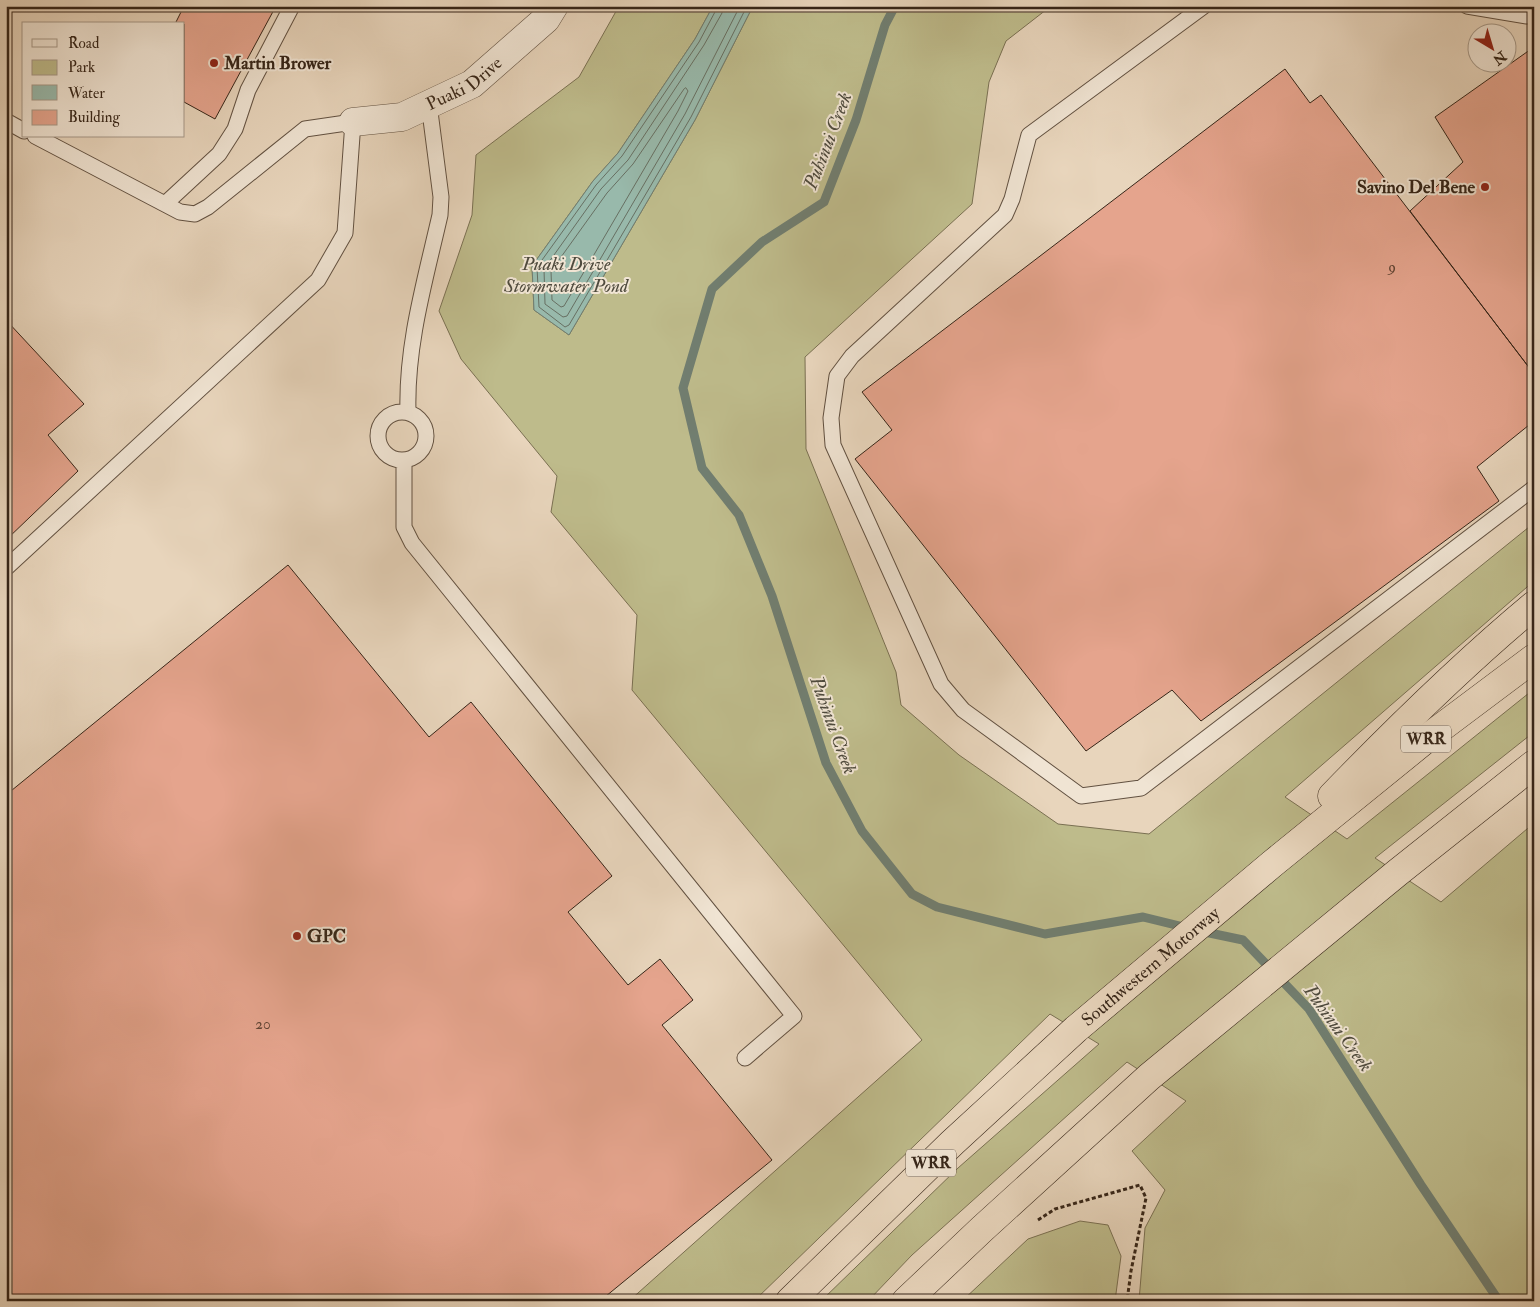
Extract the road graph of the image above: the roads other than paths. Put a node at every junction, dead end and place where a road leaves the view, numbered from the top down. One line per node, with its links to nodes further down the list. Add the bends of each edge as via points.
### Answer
1 (292, 6): 11 (lane, via 248,90 235,129 219,154)
2 (554, 6): 6 (street, Puaki Drive, via 546,20 472,84)
3 (1204, 6): 14 (lane, via 1029,135 1005,215 852,356 838,376 831,418 833,445 941,684 963,710 1081,796 1142,788)
4 (1467, 6): 5 (lane, via 1527,16)
5 (1534, 13)
6 (428, 104): 8 (street, Puaki Drive, via 402,117); 12 (lane, via 442,197 411,343)
7 (6, 121): 9 (lane)
8 (353, 122): 11 (lane, via 305,129 195,214 180,212); 15 (lane, via 345,234 318,280)
9 (22, 129)
10 (39, 138): 11 (lane)
11 (165, 204)
12 (408, 412): 13 (lane, via 424,424 426,440 419,454); 13 (lane, via 397,412 383,420 378,435 383,451)
13 (404, 460): 22 (lane, via 404,527 412,543 794,1016)
14 (1534, 488)
15 (6, 568)
16 (1534, 605): 20 (highway, via 1389,737)
17 (1534, 658): 20 (highway, WRR)
18 (1534, 764): 21 (highway)
19 (1534, 786): 21 (highway)
20 (1316, 822): 23 (highway, Southwestern Motorway / WRR, via 1272,864 1076,1029 952,1143)
21 (1397, 873): 24 (highway, via 1149,1076)
22 (745, 1058)
23 (790, 1301)
24 (906, 1301)

